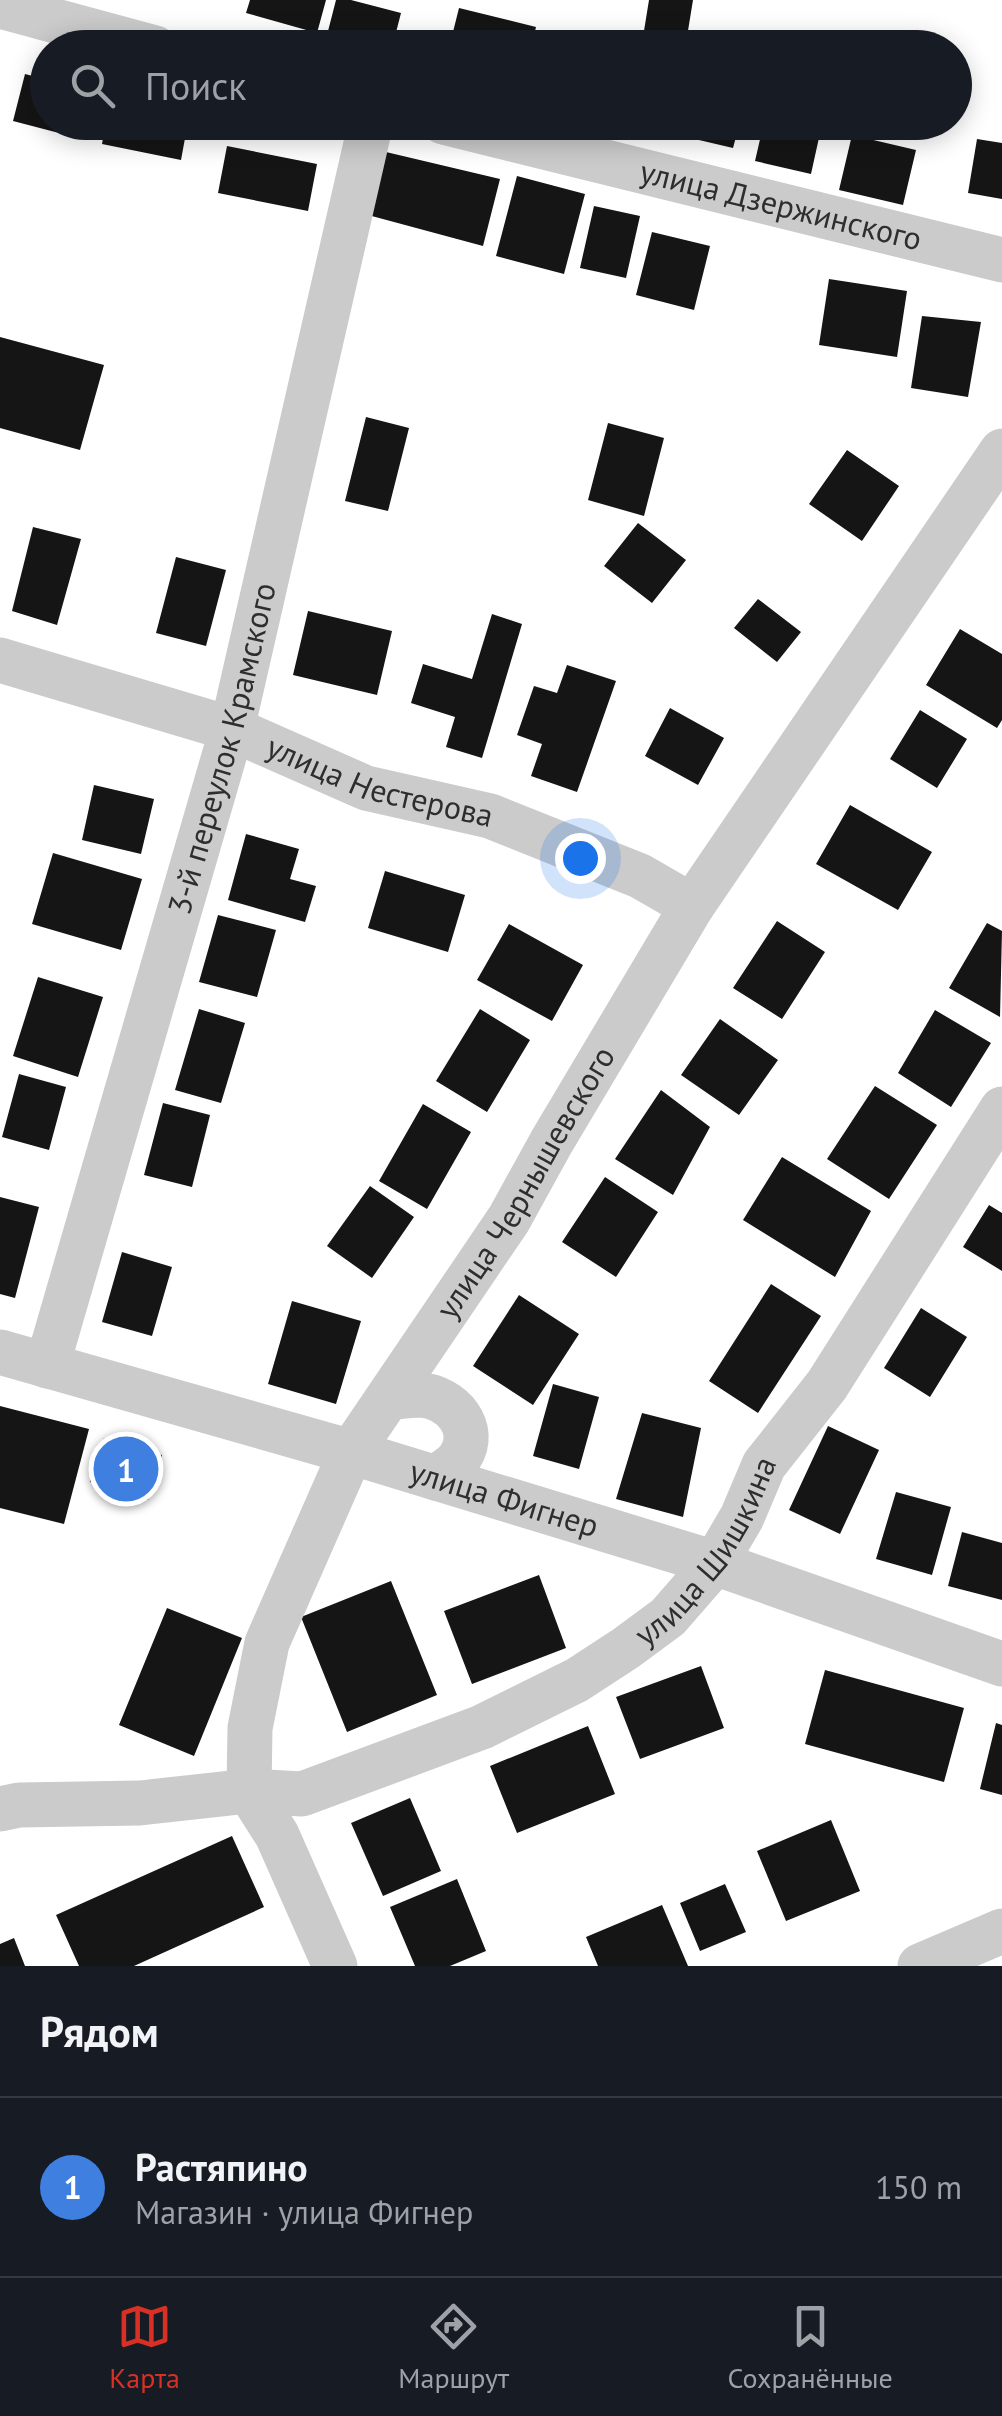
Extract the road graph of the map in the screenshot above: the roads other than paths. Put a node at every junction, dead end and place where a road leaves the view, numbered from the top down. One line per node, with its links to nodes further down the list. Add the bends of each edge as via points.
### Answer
1 (0, 6): 2 (street)
2 (88, 30)
3 (367, 140): 8 (street, 3-й переулок Крамского)
4 (515, 140): 5 (street, улица Дзержинского)
5 (1002, 260)
6 (1002, 451): 9 (street, улица Чернышевского)
7 (0, 660): 8 (street, улица Нестерова)
8 (232, 729): 9 (street, улица Нестерова, via 366,788 490,816 640,876); 12 (street, 3-й переулок Крамского)
9 (692, 906): 13 (street, улица Чернышевского, via 510,1219)
10 (1002, 1109): 16 (street, улица Шишкина, via 827,1385 764,1465)
11 (0, 1352): 12 (street, улица Фигнер)
12 (47, 1366): 14 (street, улица Фигнер)
13 (388, 1398): 14 (street, улица Чернышевского); 15 (street, via 422,1395 448,1403 465,1423 467,1442 458,1461)
14 (351, 1452): 15 (street, улица Фигнер); 18 (street, улица Чернышевского, via 267,1643 250,1728)
15 (435, 1478): 16 (street, улица Фигнер)
16 (715, 1563): 17 (street, улица Фигнер); 18 (street, улица Шишкина, via 668,1616 626,1648 498,1719 302,1794)
17 (1002, 1664)
18 (250, 1791): 19 (street); 21 (street, via 277,1835)
19 (0, 1809)
20 (1002, 1931): 22 (street)
21 (335, 1966)
22 (920, 1966)

